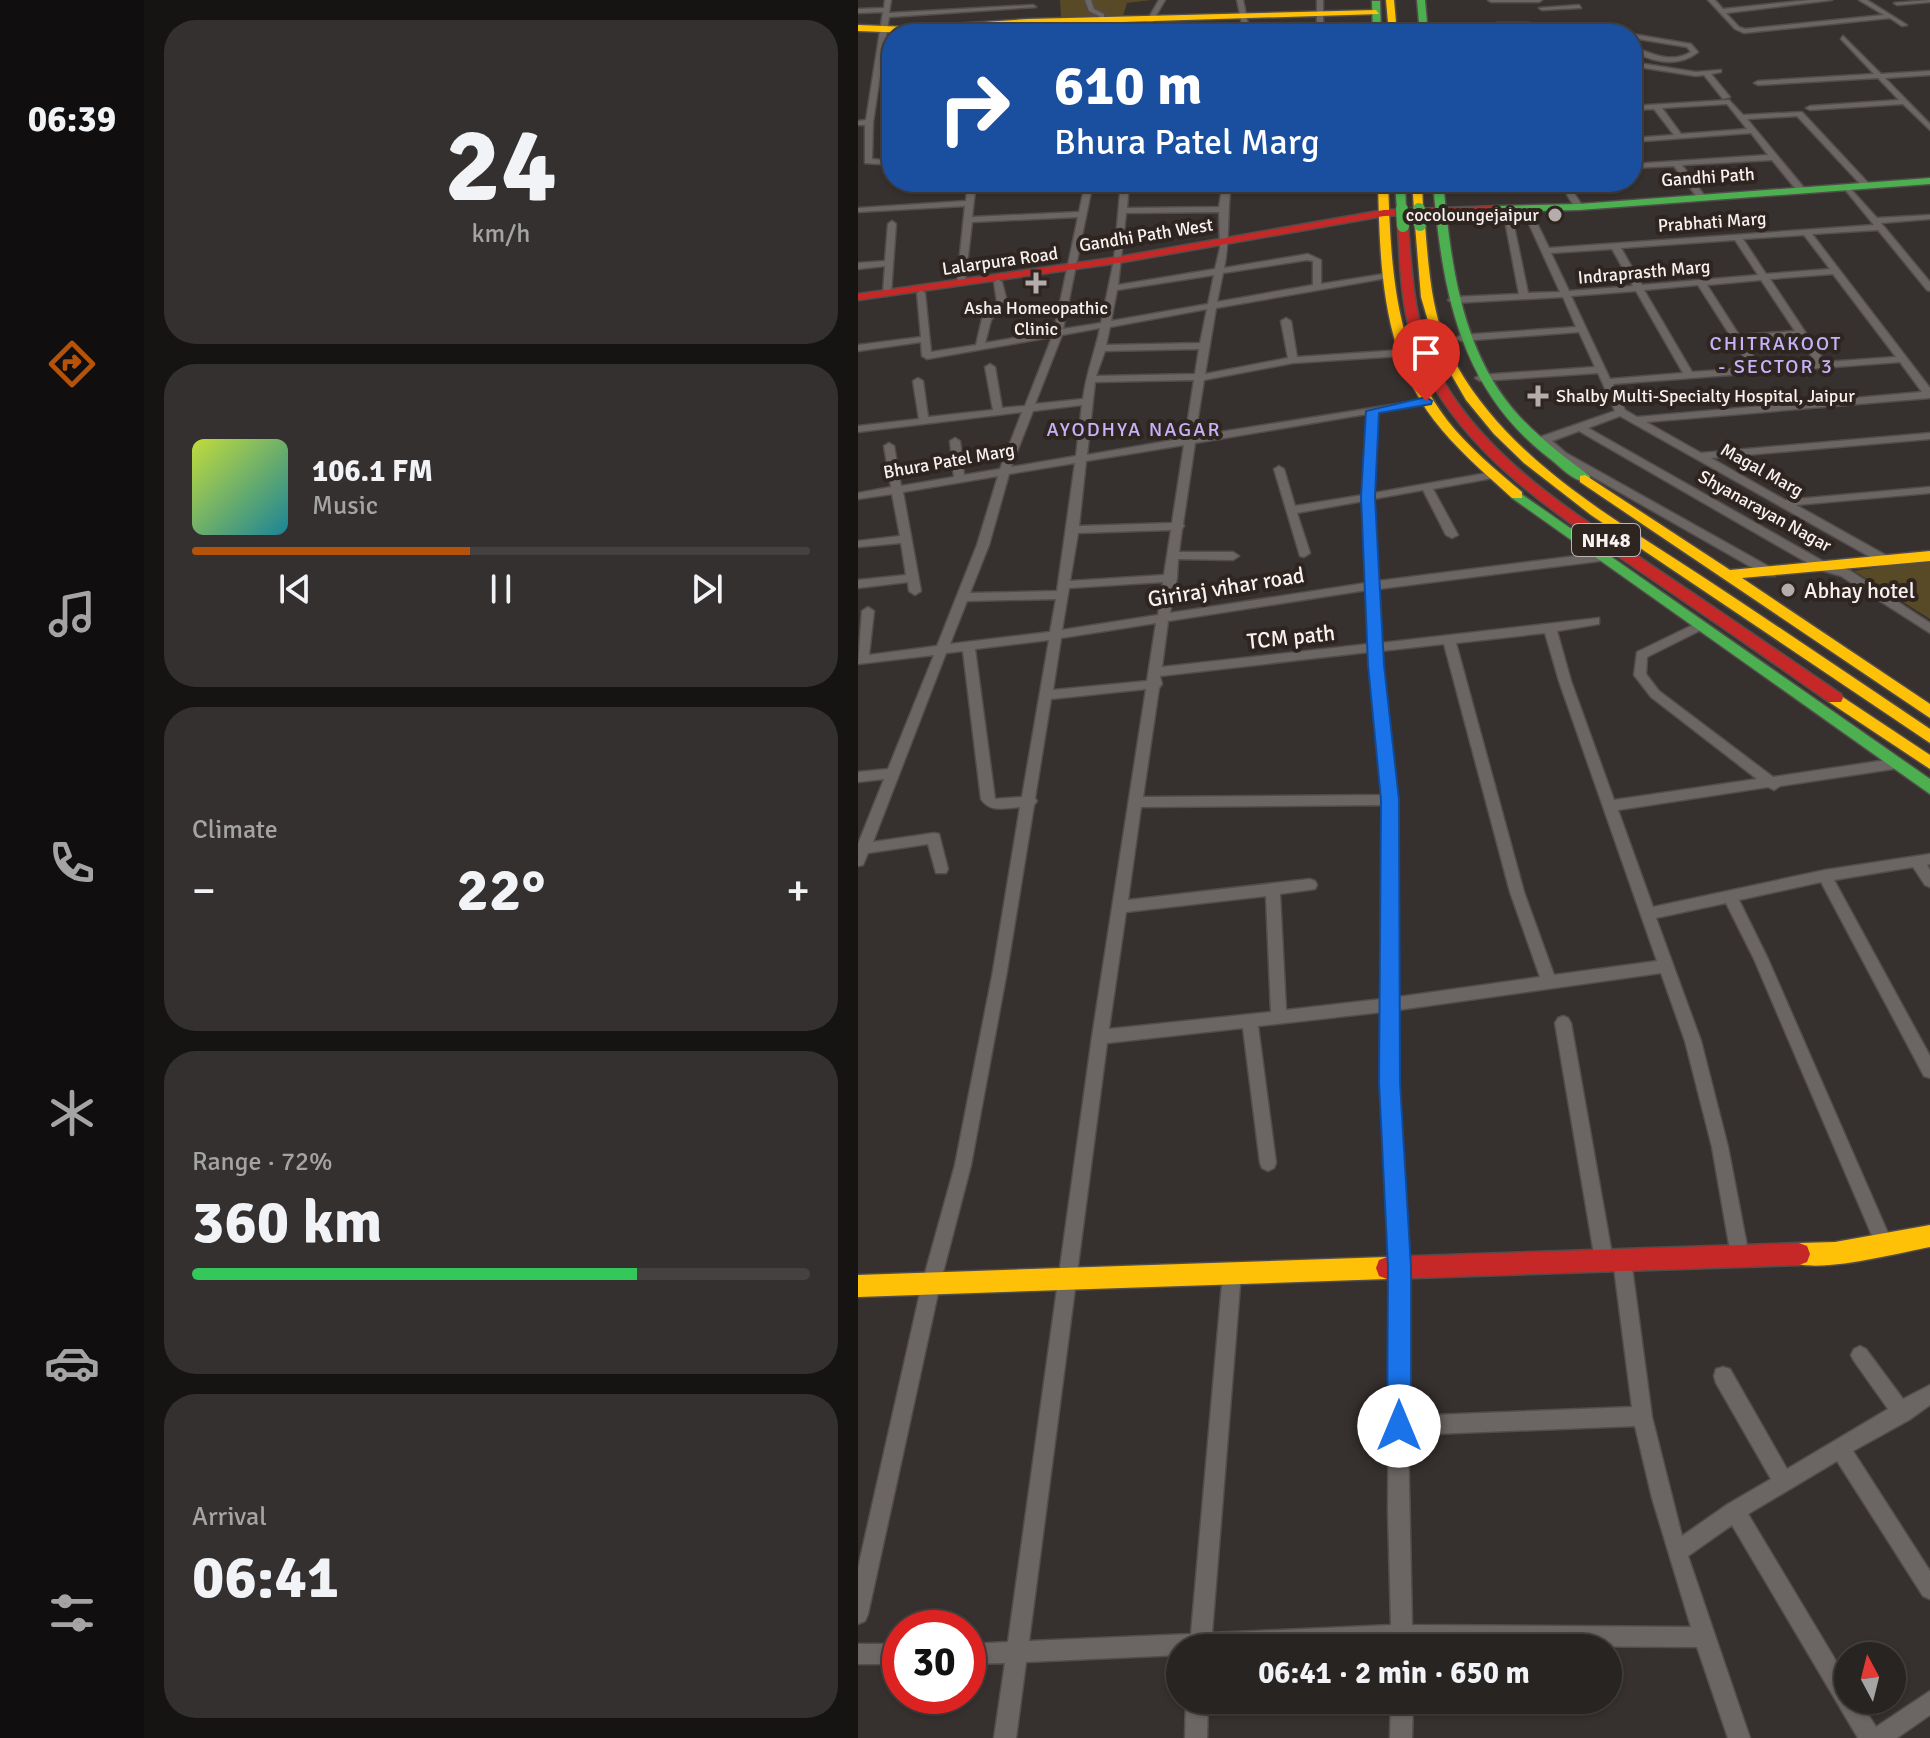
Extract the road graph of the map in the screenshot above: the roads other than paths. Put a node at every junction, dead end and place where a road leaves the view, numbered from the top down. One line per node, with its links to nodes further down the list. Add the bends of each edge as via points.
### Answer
1 (888, 0): 25 (street)
2 (967, 0): 26 (street)
3 (1088, 0): 30 (street)
4 (1162, 0): 31 (street)
5 (1404, 0): 35 (main road)
6 (1421, 0): 36 (main road)
7 (1491, 0): 13 (street); 37 (street)
8 (1711, 0): 21 (street)
9 (1757, 0): 19 (street)
10 (1829, 0): 19 (street)
11 (1862, 0): 22 (street)
12 (1930, 0): 14 (street)
13 (1540, 3): 18 (street); 27 (street)
14 (1897, 3)
15 (1002, 4): 23 (street); 26 (street)
16 (1381, 4): 17 (main road); 33 (main road); 34 (main road)
17 (1321, 7): 24 (main road)
18 (1579, 7)
19 (1765, 7): 21 (street)
20 (858, 11): 25 (street)
21 (1722, 11): 41 (street)
22 (1891, 16): 38 (street); 41 (street)
23 (1039, 17): 26 (main road); 29 (main road)
24 (1243, 17): 32 (main road)
25 (884, 18): 26 (main road); 28 (street); 39 (main road)
26 (963, 18)
27 (1545, 22)
28 (883, 24)
29 (1099, 24)
30 (1107, 24)
31 (1150, 24)
32 (1170, 24)
33 (1378, 24)
34 (1389, 24)
35 (1414, 24)
36 (1419, 24)
37 (1497, 24)
38 (1904, 25)
39 (858, 28)
40 (882, 30): 58 (street)
41 (1740, 30): 42 (street)
42 (1731, 31)
43 (1642, 38): 45 (street, via 1689,45 1695,52 1659,59)
44 (1843, 38): 50 (street)
45 (1642, 52)
46 (1642, 66): 48 (street)
47 (1930, 73): 50 (street)
48 (1693, 74): 49 (street); 49 (street, via 1687,66 1700,63 1721,70)
49 (1707, 74): 52 (street)
50 (1881, 76): 51 (street); 53 (street)
51 (1758, 83)
52 (1726, 97)
53 (1905, 102): 56 (street); 60 (street)
54 (1656, 106): 55 (street); 57 (street, via 1729,102); 62 (street)
55 (1642, 107)
56 (1810, 108)
57 (1741, 117): 61 (street); 71 (street, via 1799,114)
58 (869, 122): 59 (street); 66 (street, via 868,161)
59 (858, 123)
60 (1930, 128)
61 (1753, 131): 62 (street); 65 (street)
62 (1679, 136): 63 (street)
63 (1642, 140)
64 (1642, 156): 69 (street)
65 (1775, 157): 67 (street); 73 (street)
66 (882, 162)
67 (1677, 164): 69 (street); 83 (street)
68 (1642, 165): 69 (street)
69 (1648, 165)
70 (1930, 181): 71 (main road, Gandhi Path)
71 (1867, 186): 72 (main road, Gandhi Path)
72 (1847, 187): 73 (main road, Gandhi Path); 96 (street)
73 (1802, 191): 83 (main road, Gandhi Path)
74 (971, 192): 84 (street)
75 (1087, 192): 91 (street)
76 (1124, 192): 88 (street)
77 (1226, 192): 86 (street)
78 (1388, 192): 92 (main road)
79 (1401, 192): 92 (main road, NH48)
80 (1413, 192): 92 (main road, NH48)
81 (1439, 192): 89 (main road)
82 (1569, 192): 85 (street)
83 (1702, 198): 85 (main road, Gandhi Path)
84 (970, 203): 87 (street); 94 (street)
85 (1579, 207): 89 (main road, Gandhi Path); 90 (main road)
86 (1223, 209): 88 (street); 100 (street)
87 (858, 210)
88 (1121, 211): 103 (street)
89 (1441, 213): 90 (main road); 92 (main road); 123 (main road)
90 (1528, 213): 102 (street)
91 (1083, 214): 94 (street); 106 (street)
92 (1402, 217): 100 (main road); 109 (main road); 215 (main road, NH48, via 1445,357 1485,416 1588,506); 216 (main road, NH48, via 1406,289 1417,334 1437,382 1472,429 1601,537)
93 (1930, 217): 96 (street, Prabhati Marg)
94 (968, 220): 113 (street)
95 (892, 224): 104 (street)
96 (1877, 224): 98 (street, Prabhati Marg); 117 (street)
97 (1510, 226): 121 (street)
98 (1806, 232): 99 (street, Prabhati Marg); 108 (street)
99 (1737, 237): 101 (street, Prabhati Marg); 110 (street)
100 (1224, 245): 103 (main road, Gandhi Path West); 103 (main road); 107 (street)
101 (1615, 246): 102 (street, Prabhati Marg); 116 (street)
102 (1547, 251): 120 (street)
103 (1117, 262): 106 (main road, Gandhi Path West); 114 (street)
104 (888, 263): 105 (street); 118 (street)
105 (858, 266)
106 (1070, 270): 111 (main road, Lalarpura Road); 113 (main road, Gandhi Path West); 128 (street)
107 (1221, 271): 114 (street); 115 (street, via 1314,257); 124 (street)
108 (1836, 271): 110 (street, Indraprasth Marg); 138 (street)
109 (1387, 275): 115 (street); 137 (main road)
110 (1765, 277): 112 (street, Indraprasth Marg); 129 (street)
111 (998, 282): 113 (main road, Lalarpura Road); 133 (street, via 1002,302 987,319)
112 (1701, 283): 116 (street, Indraprasth Marg); 131 (street)
113 (962, 285): 118 (main road, Gandhi Path West); 119 (main road, Lalarpura Road)
114 (1113, 288): 126 (street)
115 (1317, 288): 124 (street)
116 (1639, 288): 120 (street, Indraprasth Marg); 144 (street)
117 (1930, 288)
118 (887, 293): 122 (main road, Gandhi Path West)
119 (921, 293): 122 (main road, Lalarpura Road); 132 (street)
120 (1566, 294): 121 (street, Indraprasth Marg); 127 (street)
121 (1524, 297): 123 (street, Indraprasth Marg)
122 (858, 299)
123 (1453, 300): 130 (main road)
124 (1215, 305): 126 (street); 134 (street)
125 (1286, 321): 139 (street)
126 (1107, 324): 128 (street); 136 (street)
127 (1582, 329): 130 (street); 142 (street)
128 (1058, 333): 133 (street); 153 (street)
129 (1801, 333): 131 (street); 140 (street)
130 (1461, 338): 146 (main road)
131 (1737, 338): 143 (street)
132 (925, 339): 133 (street, via 927,356); 135 (street)
133 (980, 346)
134 (1204, 346): 136 (street); 145 (street)
135 (858, 348)
136 (1101, 348): 147 (street)
137 (1401, 353): 139 (street); 152 (main road)
138 (1903, 359): 140 (street); 150 (street)
139 (1293, 360): 145 (street)
140 (1823, 366): 143 (street)
141 (990, 367): 155 (street)
142 (1601, 370): 146 (street); 149 (street)
143 (1758, 371): 144 (street)
144 (1689, 376): 149 (street)
145 (1202, 377): 147 (street); 162 (street)
146 (1480, 378): 164 (main road)
147 (1090, 379): 151 (street)
148 (918, 381): 158 (street)
149 (1606, 382): 156 (street)
150 (1930, 395): 157 (street)
151 (1088, 401): 153 (street); 167 (street)
152 (1426, 401): 154 (street, Bhura Patel Marg); 170 (main road)
153 (1031, 408): 155 (street); 169 (street)
154 (1372, 411): 162 (street, Bhura Patel Marg); 176 (street)
155 (998, 412): 158 (street)
156 (1621, 412): 157 (street, Magal Marg); 159 (street)
157 (1633, 420): 166 (street, Magal Marg)
158 (924, 421): 160 (street)
159 (1580, 427): 164 (street); 190 (street, Shyanarayan Nagar)
160 (858, 429)
161 (1930, 436): 166 (street)
162 (1191, 438): 167 (street, Bhura Patel Marg); 179 (street)
163 (955, 441): 171 (street)
164 (1541, 441): 191 (street); 192 (main road)
165 (889, 446): 173 (street)
166 (1699, 456): 177 (street, Magal Marg)
167 (1083, 457): 169 (street, Bhura Patel Marg); 180 (street)
168 (1279, 469): 178 (street)
169 (1005, 470): 171 (street, Bhura Patel Marg); 199 (street)
170 (1493, 475): 172 (street); 188 (main road)
171 (959, 478): 173 (street, Bhura Patel Marg)
172 (1427, 487): 176 (street); 181 (street)
173 (895, 489): 175 (street, Bhura Patel Marg); 182 (street)
174 (1930, 490): 177 (street)
175 (858, 496)
176 (1368, 497): 178 (street); 196 (street)
177 (1785, 503): 189 (street, Magal Marg)
178 (1293, 510): 184 (street)
179 (1179, 526): 180 (street); 185 (street)
180 (1073, 530): 197 (street)
181 (1452, 535)
182 (904, 539): 183 (street); 193 (street)
183 (858, 544)
184 (1304, 553)
185 (1175, 555): 186 (street); 194 (street)
186 (1233, 556)
187 (1930, 556): 189 (main road)
188 (1600, 557): 196 (street, Giriraj vihar road); 203 (main road)
189 (1885, 560): 190 (main road)
190 (1824, 567): 191 (main road); 205 (street, Shyanarayan Nagar, via 1845,573)
191 (1771, 573): 192 (main road)
192 (1725, 575): 214 (main road)
193 (913, 578): 195 (street); 198 (street)
194 (1171, 578): 197 (street); 201 (street)
195 (858, 584)
196 (1374, 585): 201 (street, Giriraj vihar road); 209 (street)
197 (1063, 590): 199 (street); 206 (street)
198 (915, 591)
199 (962, 597): 210 (street)
200 (868, 611): 211 (street)
201 (1166, 617): 206 (street, Giriraj vihar road); 212 (street)
202 (1595, 621): 204 (street, TCM path)
203 (1699, 626): 217 (main road); 220 (street, via 1641,655 1640,675 1655,694)
204 (1550, 628): 207 (street, TCM path); 225 (street)
205 (1930, 629)
206 (1056, 635): 208 (street, Giriraj vihar road); 213 (street)
207 (1449, 640): 209 (street, TCM path); 237 (street, via 1517,892)
208 (969, 647): 210 (street, Giriraj vihar road); 223 (street, via 988,799 992,804)
209 (1375, 648): 212 (street, TCM path); 222 (street)
210 (940, 651): 211 (street, Giriraj vihar road); 218 (street)
211 (860, 660)
212 (1157, 678): 213 (street, TCM path); 224 (street)
213 (1046, 695): 223 (street)
214 (1930, 712)
215 (1930, 737)
216 (1930, 763)
217 (1893, 764): 220 (street); 221 (main road)
218 (892, 773): 219 (street); 226 (street)
219 (858, 777)
220 (1774, 785): 225 (street)
221 (1930, 788)
222 (1390, 800): 224 (street); 238 (street)
223 (1030, 801): 252 (street, via 963,1165)
224 (1138, 802): 234 (street)
225 (1610, 806): 235 (street)
226 (860, 852): 228 (street, via 934,838)
227 (1924, 861): 229 (street); 230 (street)
228 (941, 869)
229 (1825, 876): 233 (street); 243 (street)
230 (1930, 881)
231 (1310, 885): 232 (street)
232 (1273, 890): 234 (street); 239 (street)
233 (1730, 897): 235 (street); 246 (street)
234 (1121, 907): 242 (street)
235 (1648, 914): 236 (street)
236 (1667, 966): 237 (street); 247 (street, via 1707,1092)
237 (1549, 982): 238 (street)
238 (1390, 1005): 239 (street); 249 (street)
239 (1279, 1017): 240 (street)
240 (1250, 1020): 242 (street); 244 (street)
241 (1563, 1023): 248 (street)
242 (1100, 1037): 251 (street)
243 (1930, 1071)
244 (1268, 1163)
245 (1930, 1236): 246 (main road)
246 (1885, 1246): 247 (main road)
247 (1740, 1256): 248 (main road)
248 (1613, 1260): 249 (main road); 258 (street)
249 (1399, 1267): 250 (main road); 259 (street)
250 (1232, 1273): 251 (main road); 266 (street)
251 (1069, 1279): 252 (main road); 274 (street)
252 (931, 1284): 253 (main road); 265 (street)
253 (858, 1286)
254 (1860, 1355): 257 (street)
255 (1723, 1376): 261 (street)
256 (1929, 1397): 257 (street)
257 (1902, 1413): 260 (street)
258 (1643, 1416): 259 (street); 263 (street)
259 (1399, 1426): 267 (street)
260 (1841, 1450): 261 (street); 264 (street)
261 (1784, 1483): 262 (street)
262 (1735, 1511): 263 (street); 282 (street)
263 (1678, 1551): 268 (street)
264 (1930, 1589)
265 (858, 1614)
266 (1201, 1634)
267 (1402, 1634)
268 (1705, 1637): 269 (street); 281 (street)
269 (1622, 1638)
270 (1166, 1647): 274 (street)
271 (858, 1654): 272 (street)
272 (882, 1654)
273 (986, 1654): 274 (street)
274 (1017, 1654): 278 (street)
275 (1930, 1702): 283 (street)
276 (1197, 1714): 279 (street)
277 (1402, 1714): 280 (street)
278 (1005, 1738)
279 (1196, 1738)
280 (1401, 1738)
281 (1739, 1738)
282 (1870, 1738)
283 (1879, 1738)

